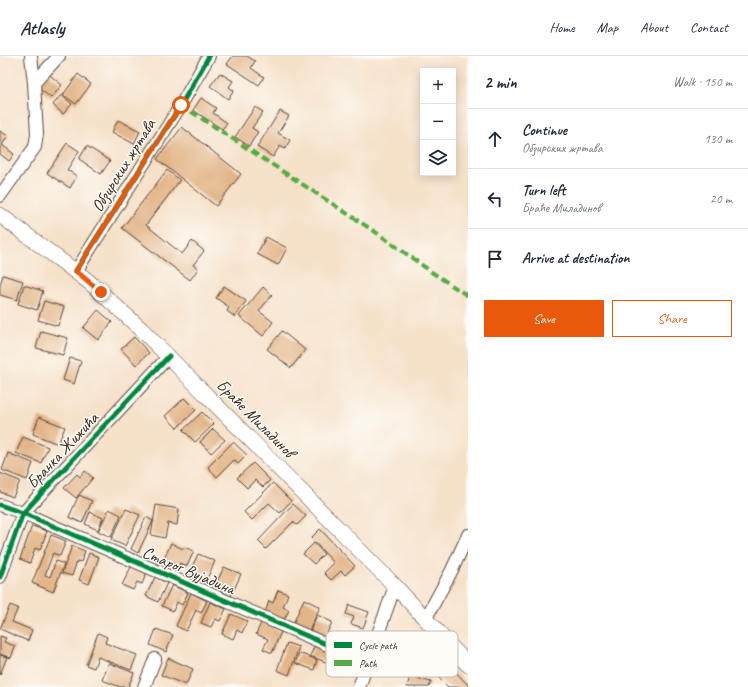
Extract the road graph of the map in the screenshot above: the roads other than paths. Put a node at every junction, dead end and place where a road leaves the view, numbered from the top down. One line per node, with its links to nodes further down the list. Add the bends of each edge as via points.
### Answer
1 (31, 56): 4 (street)
2 (59, 56): 4 (street)
3 (209, 56): 7 (street, Обзирских жртава)
4 (34, 83): 5 (street, via 37,134 35,147)
5 (0, 196)
6 (0, 216): 7 (main road, Браће Миладинов)
7 (76, 271): 8 (main road, Браће Миладинов)
8 (169, 356): 10 (street, Бранка Жижића); 13 (main road, Браће Миладинов)
9 (0, 505): 10 (street, Старог Вујадина)
10 (23, 513): 12 (street, Бранка Жижића); 17 (street, Старог Вујадина)
11 (468, 535): 14 (street)
12 (0, 577)
13 (395, 586): 14 (main road, Браће Миладинов); 15 (street)
14 (426, 618): 16 (main road, Браће Миладинов)
15 (378, 631)
16 (438, 631)
17 (326, 644)
18 (458, 654): 20 (main road, Браће Миладинов)
19 (155, 659): 22 (street)
20 (468, 665)
21 (362, 677): 23 (street)
22 (144, 687)
23 (359, 687)

